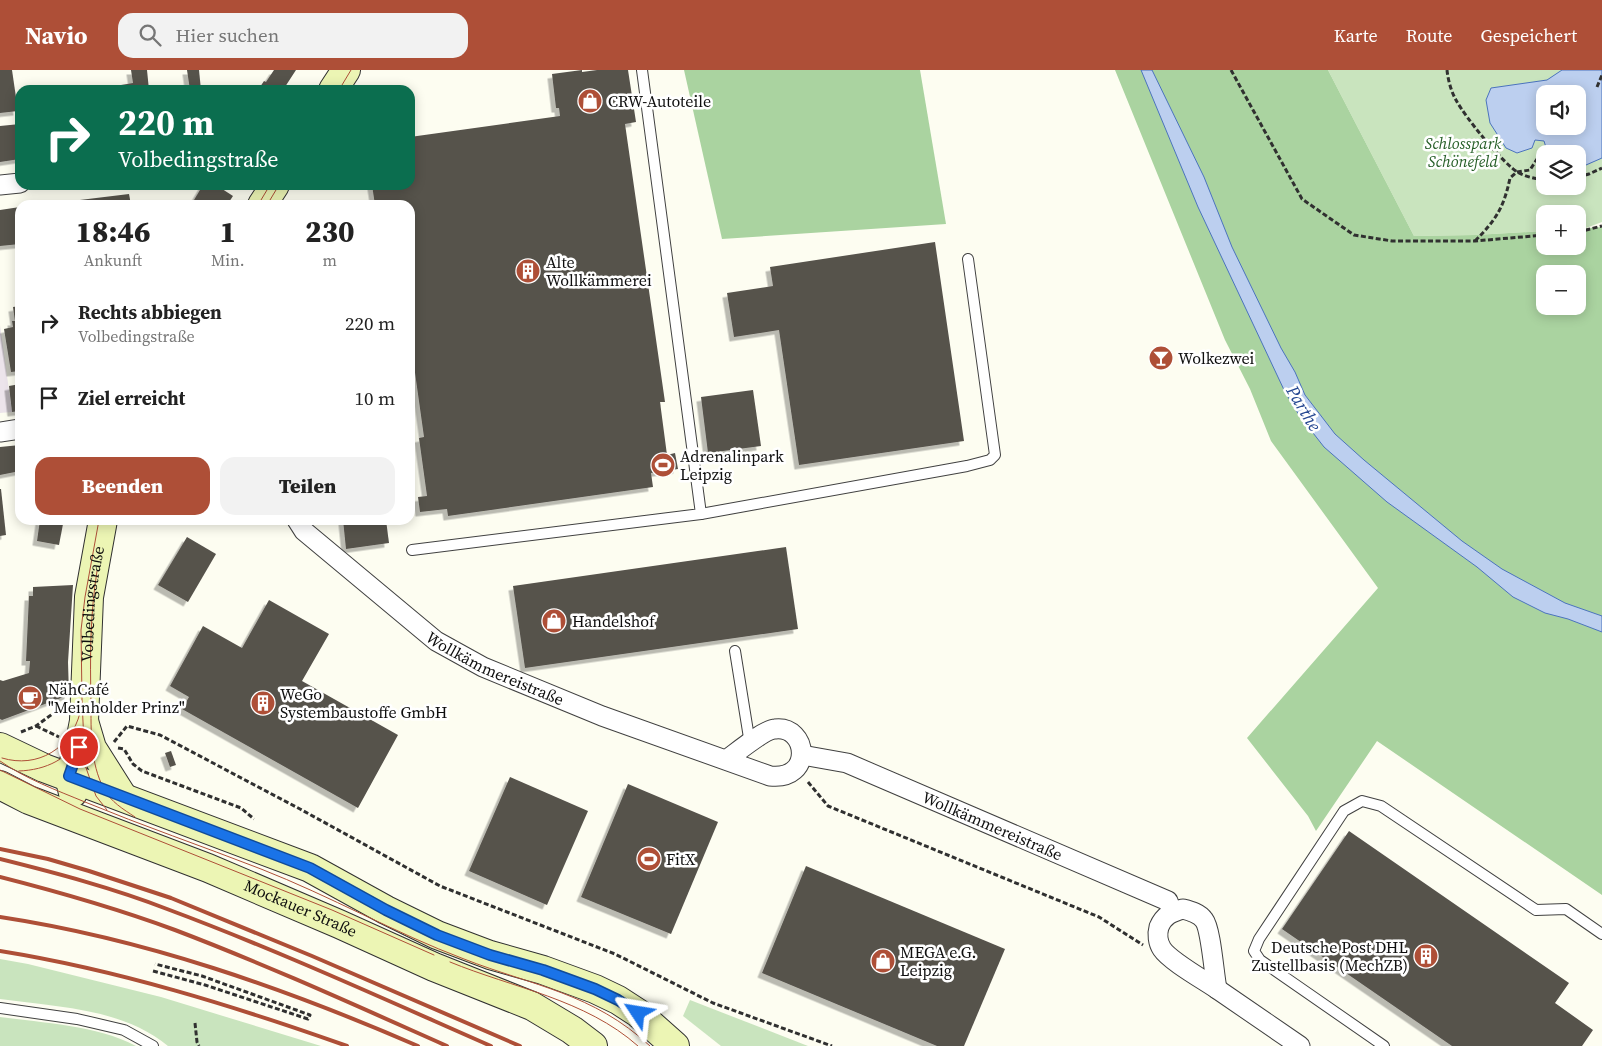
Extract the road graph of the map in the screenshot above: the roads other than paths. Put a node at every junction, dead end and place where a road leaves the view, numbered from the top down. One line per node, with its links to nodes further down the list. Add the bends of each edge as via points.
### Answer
1 (346, 70): 3 (main road)
2 (642, 70): 9 (lane)
3 (337, 85)
4 (15, 184): 5 (street)
5 (0, 186)
6 (968, 259): 9 (lane, via 995,455 990,460)
7 (15, 430): 8 (street)
8 (0, 432)
9 (701, 514): 12 (lane)
10 (102, 525): 14 (main road, Volbedingstraße, via 89,597)
11 (301, 525): 17 (street, Wollkämmereistraße, via 436,641 483,668 602,716)
12 (412, 550)
13 (735, 651): 16 (lane)
14 (84, 721): 19 (main road, Volbedingstraße); 21 (main road, via 92,748)
15 (7, 740): 19 (main road, Mockauer Straße, via 44,768)
16 (750, 744): 17 (street); 18 (street, via 774,728 785,730 800,744)
17 (726, 760): 18 (street, Wollkämmereistraße, via 775,777 791,773)
18 (799, 761): 23 (street, Wollkämmereistraße, via 847,762 1168,900)
19 (69, 776): 20 (main road); 21 (main road, Mockauer Straße); 22 (main road, via 74,798)
20 (1, 785): 22 (main road, Mockauer Straße, via 29,800)
21 (123, 797): 29 (main road, Mockauer Straße, via 310,868 437,935 595,989 618,1000 657,1028)
22 (89, 823): 28 (main road, Mockauer Straße, via 208,868 434,967 532,1006)
23 (1172, 912): 25 (street, via 1183,909 1203,919 1208,929); 25 (street, via 1158,929 1158,941 1163,951)
24 (1602, 934): 31 (lane, via 1566,909 1536,910 1380,806 1362,801 1344,811 1254,951 1260,960)
25 (1217, 989): 30 (street)
26 (0, 1008): 27 (lane, via 77,1019 124,1030)
27 (153, 1046)
28 (593, 1046)
29 (675, 1046)
30 (1300, 1046)
31 (1384, 1046)

